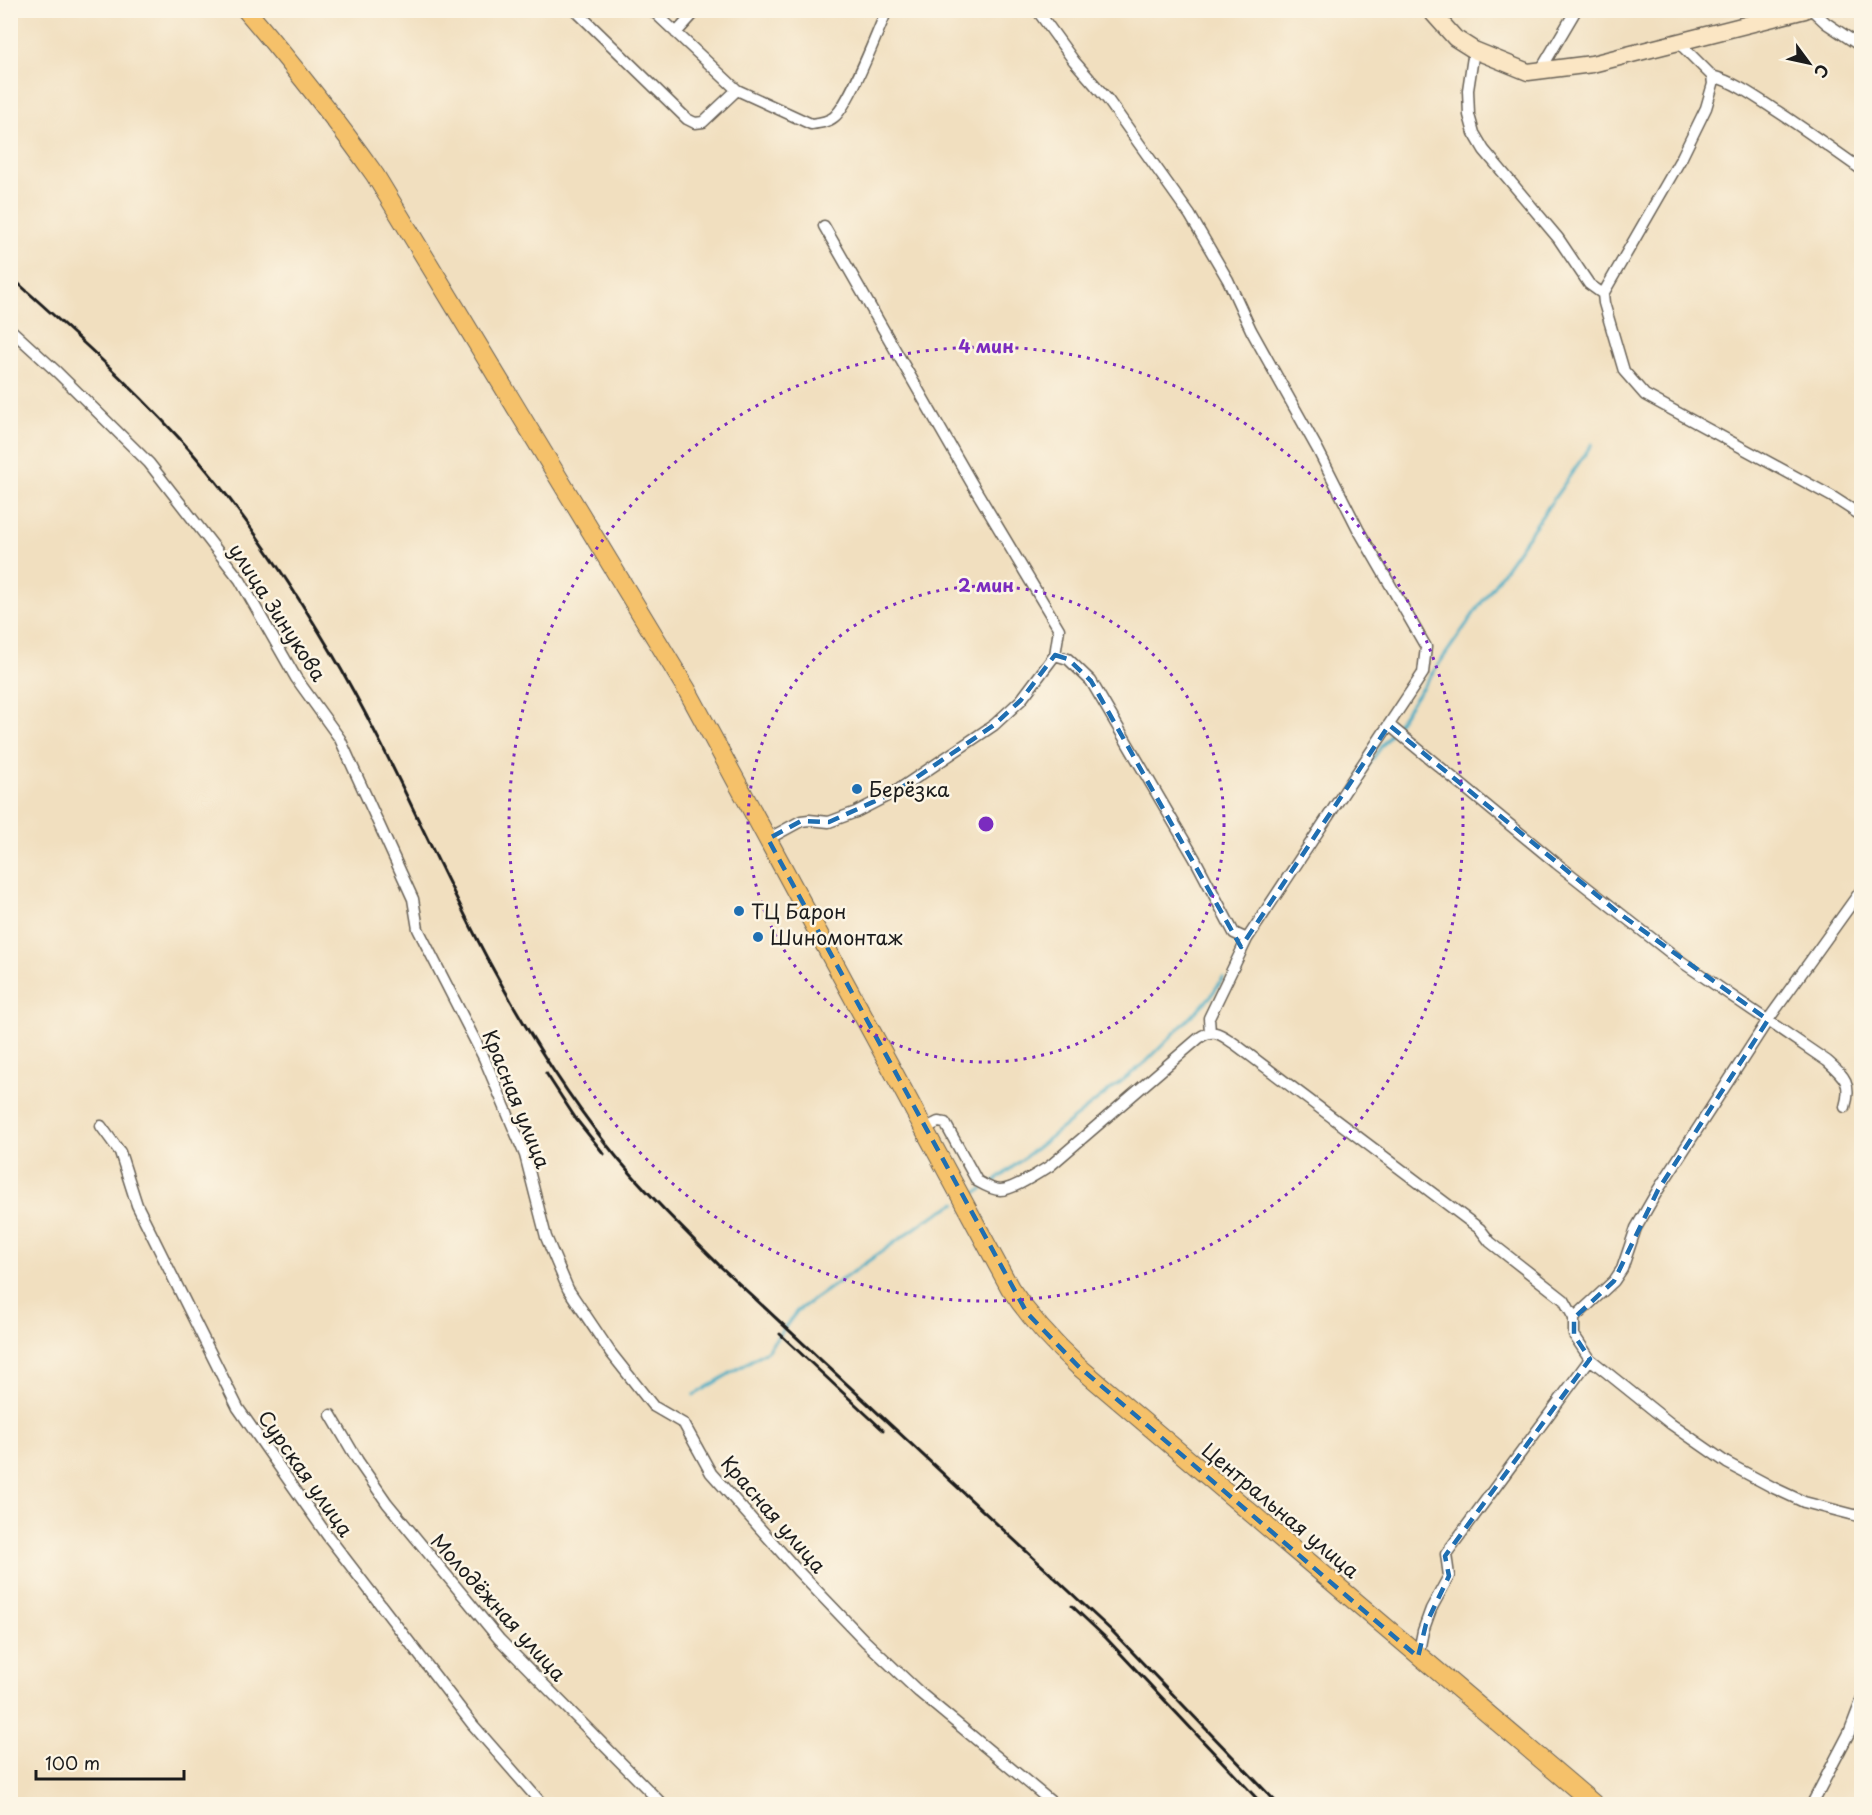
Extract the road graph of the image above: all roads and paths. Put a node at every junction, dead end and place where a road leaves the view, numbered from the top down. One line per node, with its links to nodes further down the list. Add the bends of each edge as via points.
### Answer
1 (246, 10): 25 (main road, Центральная улица, via 342,128 375,176 687,690)
2 (575, 10): 17 (street, via 695,123 703,122)
3 (652, 10): 11 (street)
4 (697, 10): 11 (street)
5 (887, 10): 17 (street, via 848,96 834,117 811,124)
6 (1036, 10): 24 (street, via 1108,100 1190,215 1358,529 1426,647 1423,674)
7 (1430, 10): 14 (street, via 1455,38)
8 (1576, 10): 15 (street)
9 (1805, 10): 12 (street)
10 (1812, 10): 13 (street)
11 (676, 33): 17 (street)
12 (1678, 42): 15 (street, via 1592,64); 16 (street)
13 (1862, 47)
14 (1474, 50): 15 (street, via 1528,72); 20 (street, via 1468,90 1474,133 1558,238 1589,284)
15 (1540, 71)
16 (1712, 76): 18 (street, via 1750,94); 20 (street, via 1706,108 1682,157)
17 (737, 90)
18 (1862, 170)
19 (824, 226): 23 (street, via 1059,630)
20 (1603, 294): 22 (street, via 1624,371 1645,395)
21 (10, 329): 27 (street, улица Зинукова, via 149,463 240,580 296,678 340,740)
22 (1862, 516)
23 (1055, 655): 25 (street, via 1021,700 994,725 895,792 829,822 801,821); 28 (street, via 1068,659 1090,681 1234,933)
24 (1389, 725): 28 (street); 29 (street, via 1620,914)
25 (768, 839): 33 (main road, Центральная улица)
26 (1862, 889): 29 (street)
27 (413, 899): 42 (street, Красная улица, via 418,929 484,1058 525,1155 546,1237 568,1289 611,1353 653,1406 684,1424 711,1473 865,1641 919,1692)
28 (1247, 939): 30 (street, via 1209,1018)
29 (1768, 1020): 31 (street, via 1838,1070 1849,1093); 34 (street, via 1636,1228 1622,1269 1606,1290)
30 (1210, 1032): 33 (street, via 1050,1166 1001,1190 977,1181 945,1123); 34 (street, via 1234,1044 1480,1230 1564,1300)
31 (1845, 1107)
32 (101, 1126): 40 (street, Сурская улица, via 120,1152 137,1205 238,1408 327,1535 473,1725)
33 (924, 1129): 38 (main road, Центральная улица, via 1010,1288 1048,1338)
34 (1574, 1318): 35 (street, via 1574,1335)
35 (1590, 1359): 37 (street, via 1727,1463 1804,1502); 38 (street, via 1446,1554 1449,1576 1431,1609)
36 (331, 1415): 41 (street, Молодёжная улица, via 387,1503 499,1639)
37 (1862, 1517)
38 (1418, 1657): 43 (main road, Центральная улица)
39 (1862, 1699): 44 (street, via 1850,1733)
40 (542, 1804)
41 (662, 1804)
42 (1054, 1804)
43 (1594, 1804)
44 (1812, 1804)

